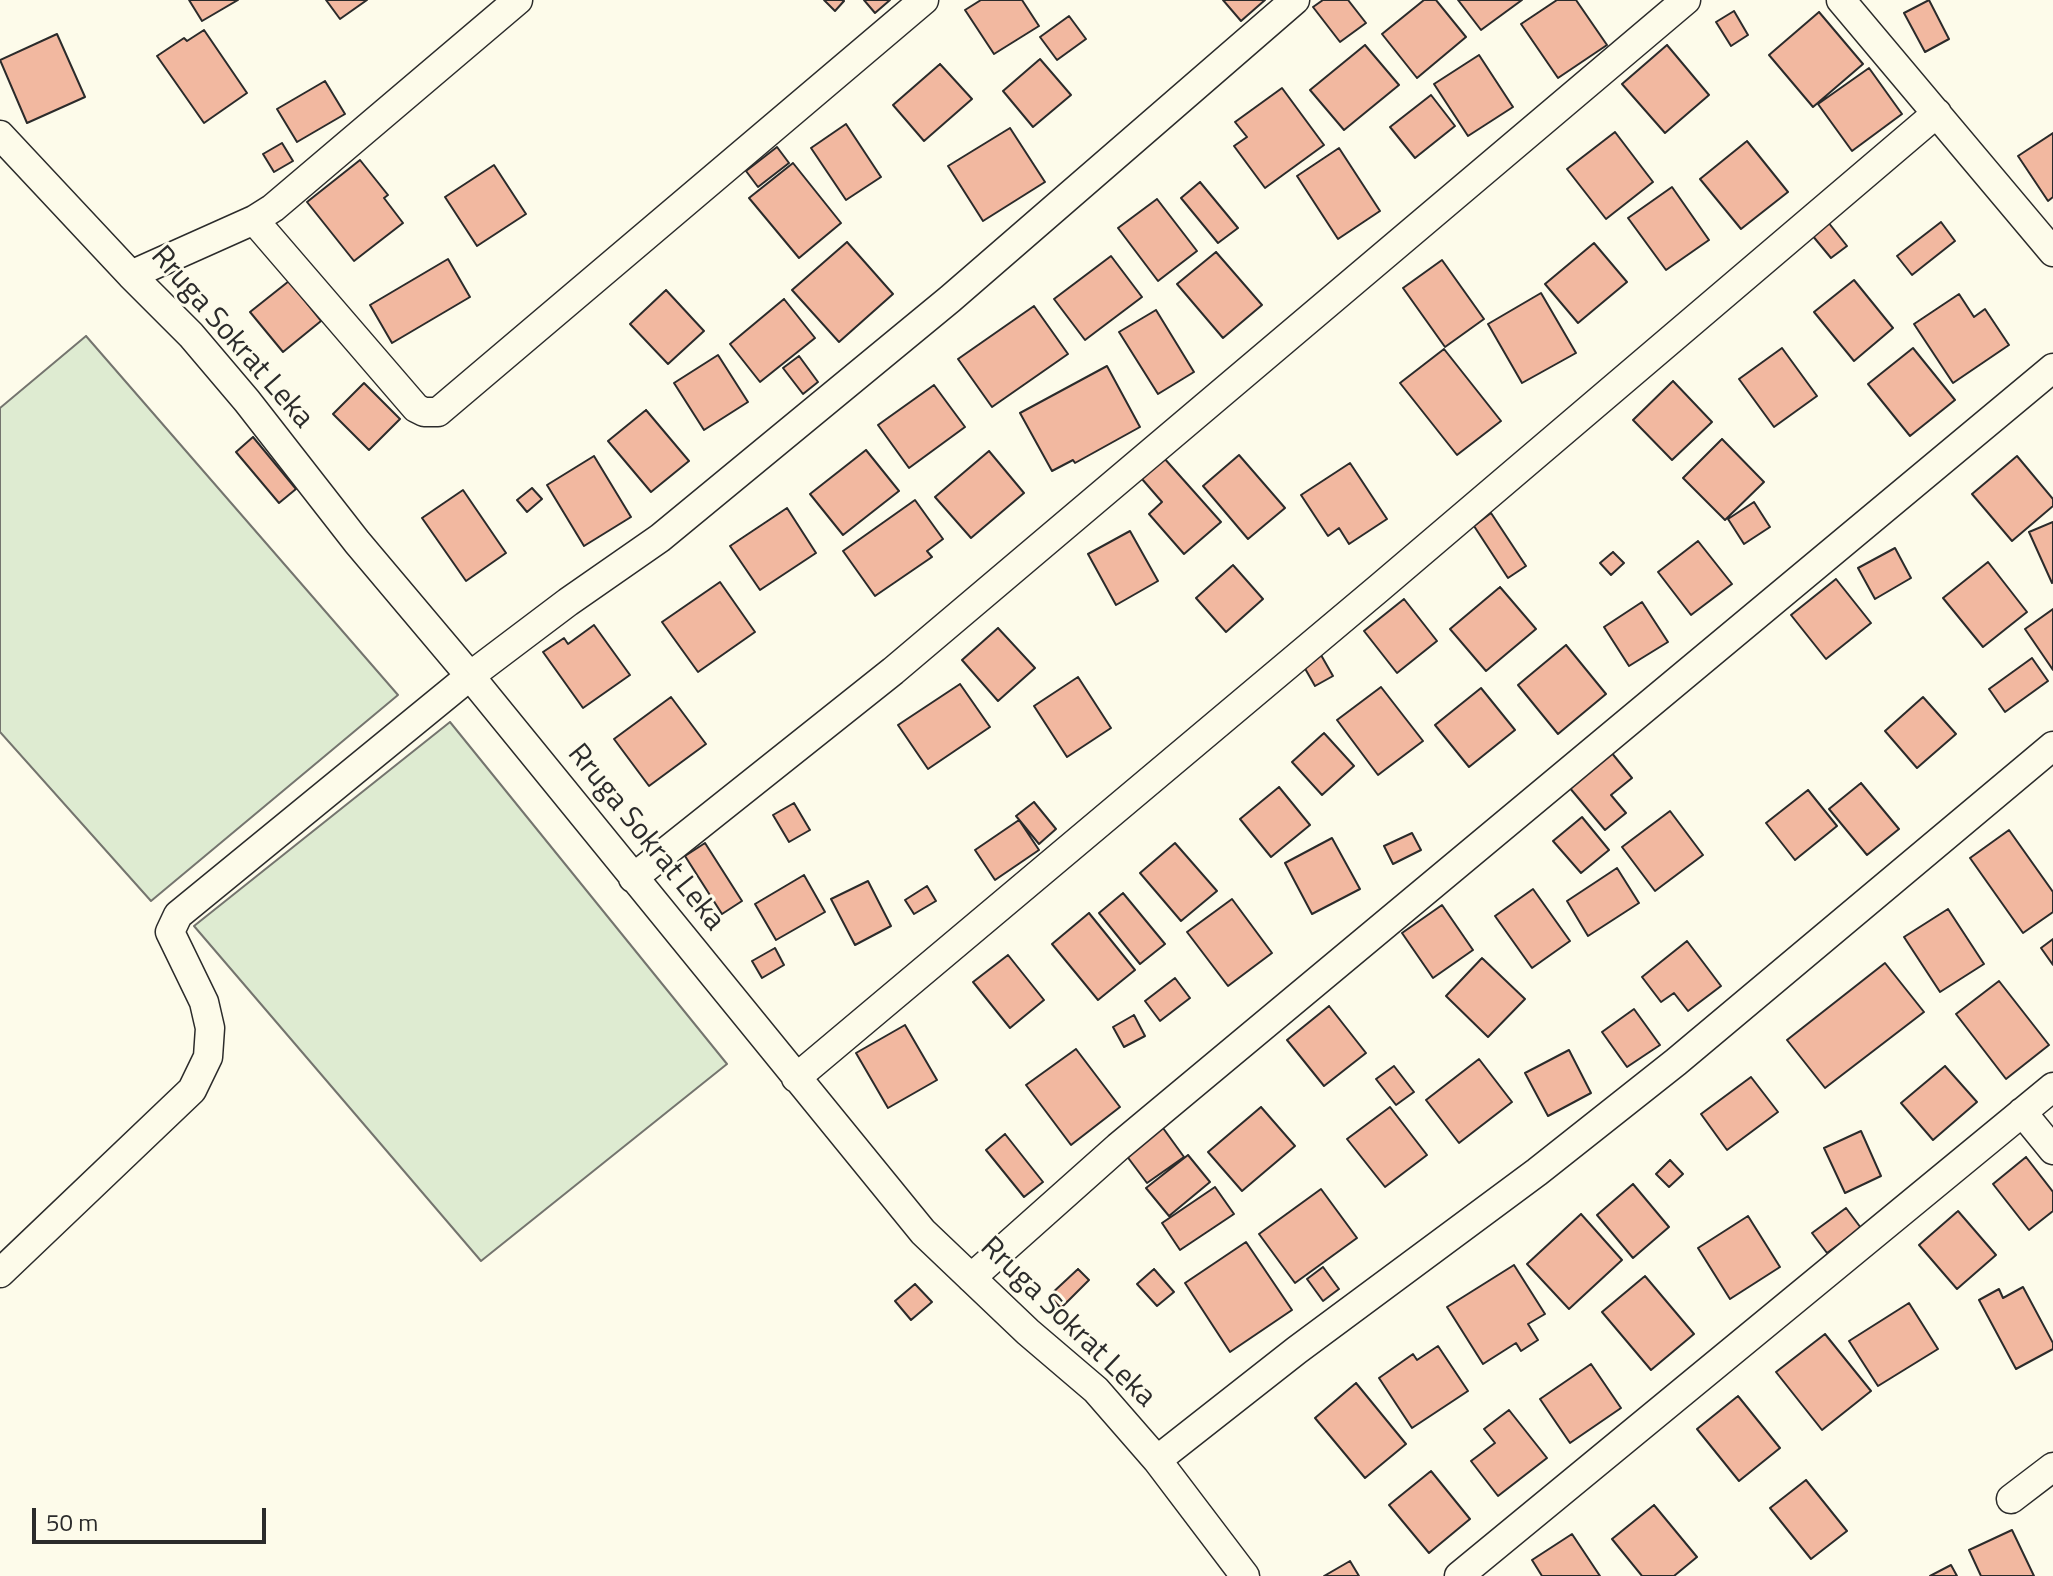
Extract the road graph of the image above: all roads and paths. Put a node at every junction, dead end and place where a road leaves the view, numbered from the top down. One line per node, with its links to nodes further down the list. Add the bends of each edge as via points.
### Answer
1 (518, 0): 8 (street)
2 (924, 0): 8 (street, via 438,412 416,408)
3 (1295, 0): 12 (street, via 950,299 672,529)
4 (1686, 0): 14 (street, via 893,671)
5 (1841, 0): 6 (street)
6 (1937, 113): 9 (street); 15 (street)
7 (0, 135): 10 (street, Rruga Sokrat Leka)
8 (254, 220): 10 (street)
9 (2053, 252)
10 (131, 275): 12 (street, Rruga Sokrat Leka, via 201,346)
11 (2053, 368): 20 (street, via 1118,1147)
12 (470, 676): 14 (street, Rruga Sokrat Leka); 19 (street, via 178,915 170,932 204,1002 210,1028 208,1057 192,1090)
13 (2053, 746): 21 (street, via 1676,1062)
14 (633, 878): 15 (street, Rruga Sokrat Leka)
15 (796, 1078): 20 (street, Rruga Sokrat Leka, via 923,1232)
16 (2053, 1087): 17 (street)
17 (2022, 1112): 18 (street); 25 (street)
18 (2053, 1150)
19 (0, 1273)
20 (971, 1278): 21 (street, Rruga Sokrat Leka, via 1096,1390)
21 (1157, 1460): 24 (street, Rruga Sokrat Leka)
22 (2053, 1467): 23 (street)
23 (2011, 1499)
24 (1245, 1576)
25 (1459, 1576)

